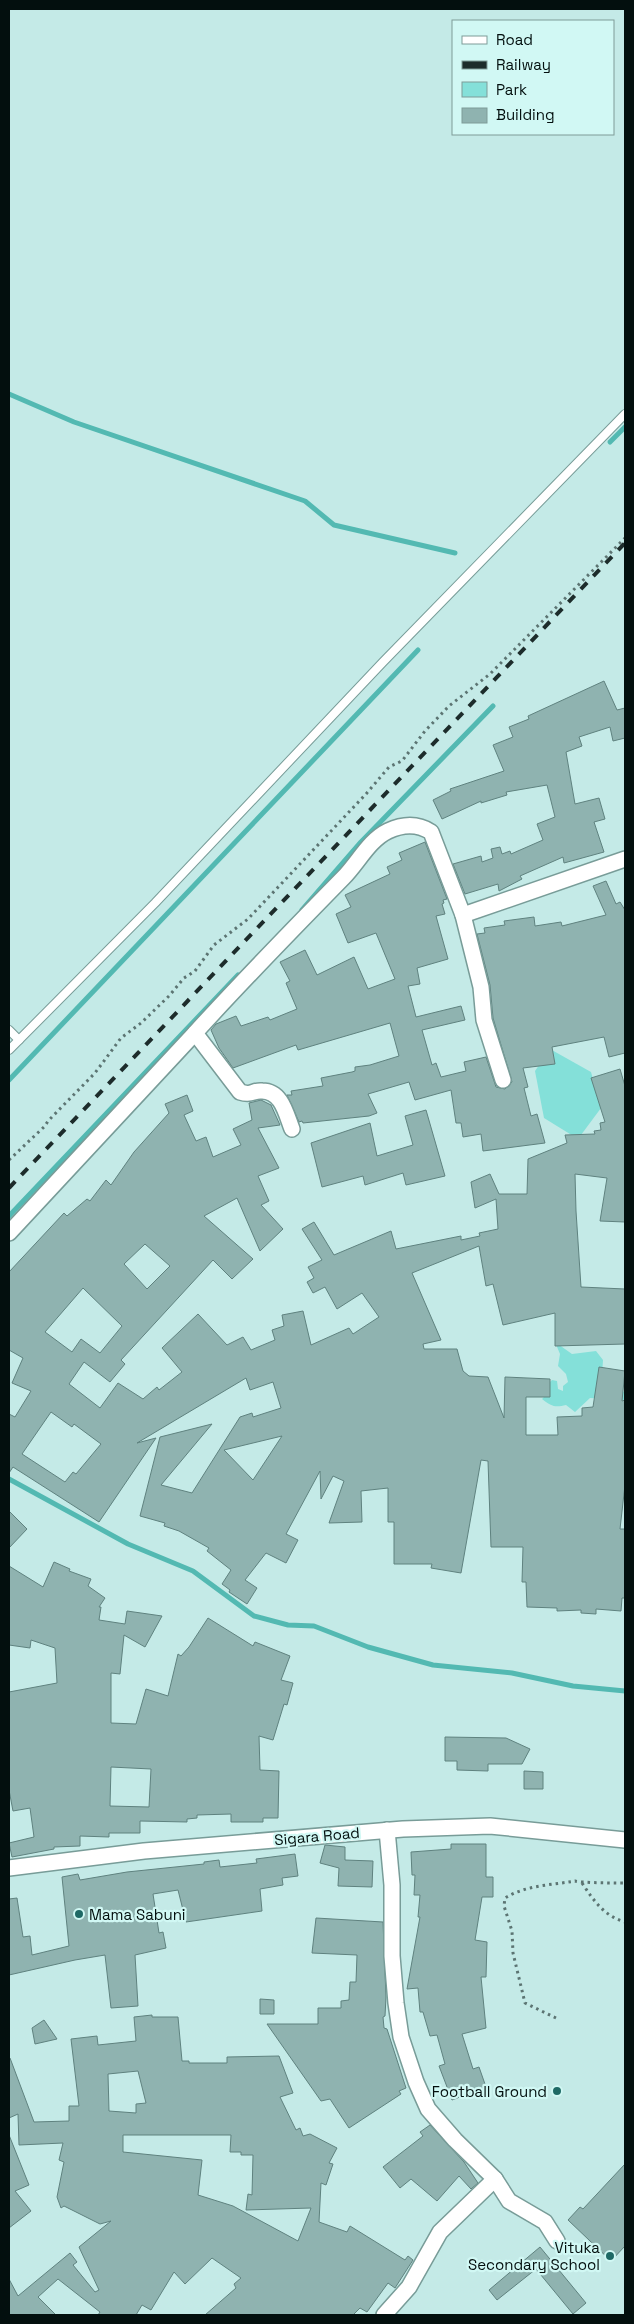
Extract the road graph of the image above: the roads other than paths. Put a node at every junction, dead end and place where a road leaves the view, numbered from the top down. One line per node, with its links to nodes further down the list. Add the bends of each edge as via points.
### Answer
1 (625, 414): 6 (lane)
2 (625, 859): 3 (street)
3 (463, 915): 5 (street, via 431,832 422,826 407,825 387,832 373,843); 8 (street, via 481,988 484,1020)
4 (9, 1030): 6 (lane)
5 (195, 1034): 9 (street, via 240,1092 250,1095 262,1090 281,1101); 10 (street)
6 (19, 1040): 7 (lane)
7 (9, 1050)
8 (503, 1080)
9 (292, 1129)
10 (9, 1233)
11 (387, 1830): 12 (street, Sigara Road, via 490,1826); 13 (street, Sigara Road, via 144,1851); 14 (street, via 392,1885 392,1956 402,2037 428,2109)
12 (625, 1840)
13 (9, 1868)
14 (495, 2179): 15 (street, via 509,2201 545,2222); 16 (street, via 440,2232 409,2287)
15 (556, 2241)
16 (384, 2315)

